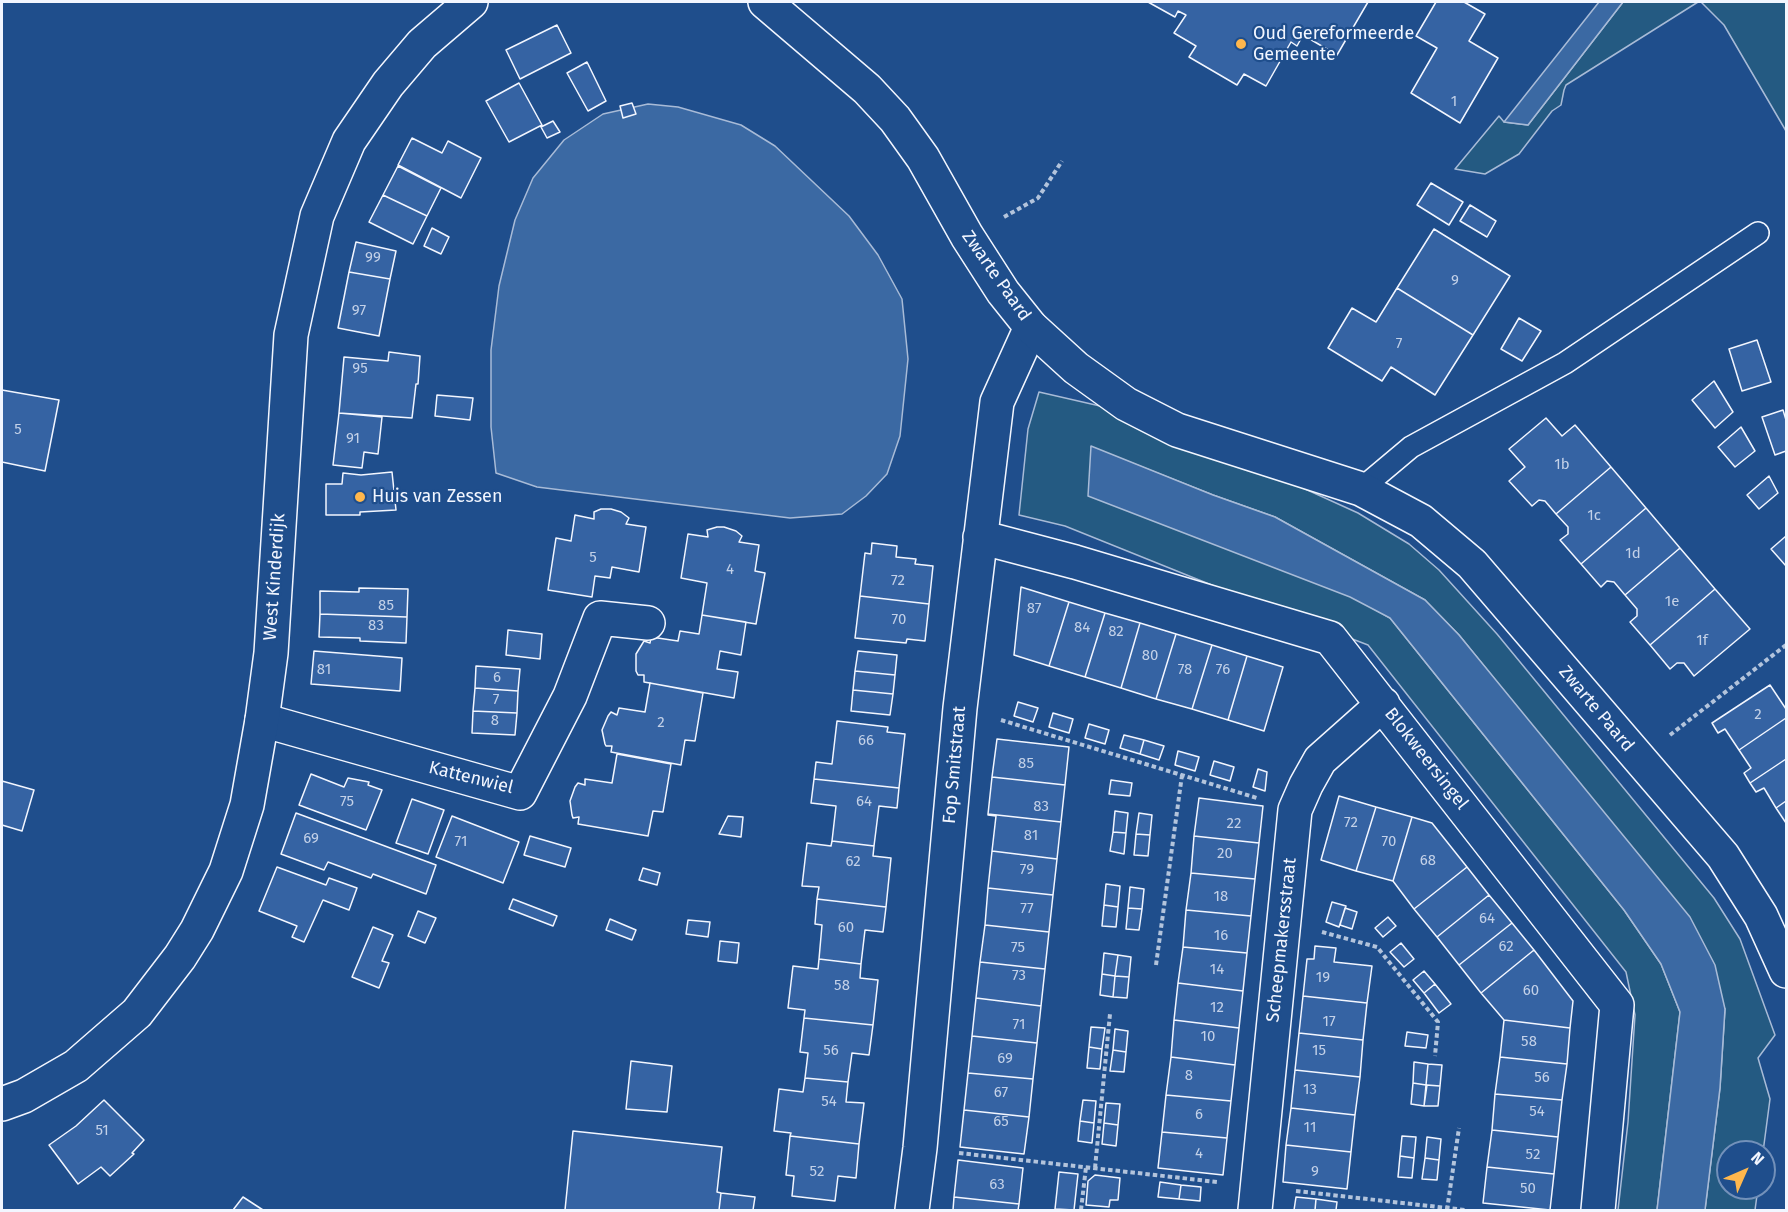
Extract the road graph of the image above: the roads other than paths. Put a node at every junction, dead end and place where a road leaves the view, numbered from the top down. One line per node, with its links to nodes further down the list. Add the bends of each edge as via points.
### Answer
1 (471, 2): 9 (street, West Kinderdijk, via 422,44 388,84 349,141 317,216 291,335 271,653)
2 (765, 2): 4 (street, Zwarte Paard, via 867,89 895,119 923,158 997,283)
3 (1758, 233): 5 (lane, via 1565,363 1411,447)
4 (1031, 327): 5 (street, Zwarte Paard, via 1076,369 1126,404 1177,430); 6 (street, Fop Smitstraat, via 997,402)
5 (1361, 489): 10 (street, Zwarte Paard, via 1421,521 1472,564 1723,856 1761,916)
6 (980, 537): 8 (street, Blokweersingel, via 1330,638); 13 (street, Fop Smitstraat)
7 (648, 623): 9 (street, Kattenwiel, via 600,618 570,696 520,793)
8 (1383, 704): 12 (street, Scheepmakersstraat, via 1320,760 1295,810); 14 (street, Blokweersingel, via 1617,1005)
9 (261, 720): 11 (street, West Kinderdijk, via 247,805 226,872 180,957 137,1012 76,1066)
10 (1786, 971)
11 (2, 1104)
12 (1256, 1199)
13 (912, 1210)
14 (1598, 1210)

